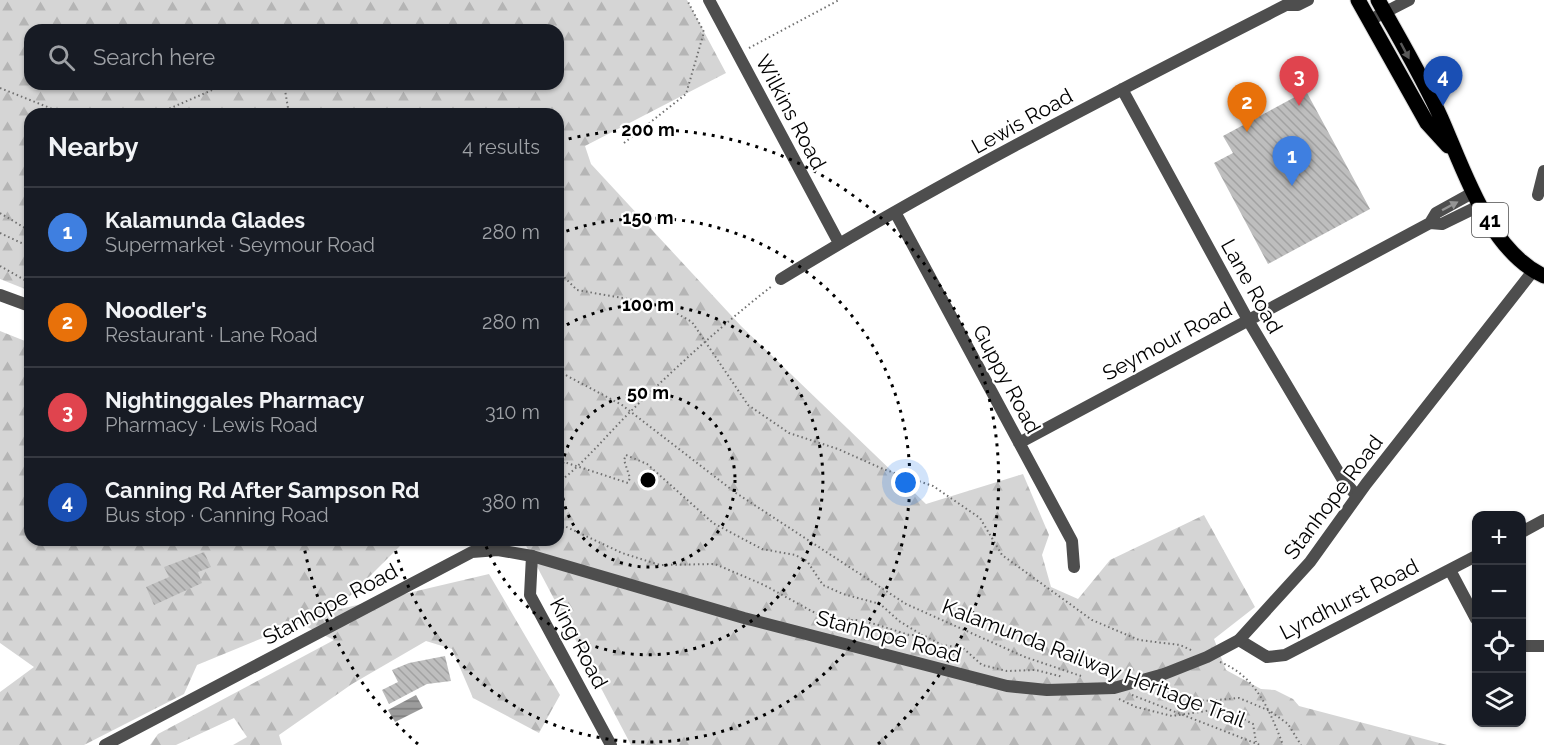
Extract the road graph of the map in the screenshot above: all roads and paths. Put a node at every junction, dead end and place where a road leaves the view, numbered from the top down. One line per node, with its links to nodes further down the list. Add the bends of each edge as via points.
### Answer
1 (687, 0): 18 (path, via 704,32 686,94)
2 (709, 0): 10 (street, Wilkins Road)
3 (838, 0): 10 (path)
4 (1308, 0): 7 (street, Lewis Road, via 1298,5)
5 (1358, 0): 9 (main road, 41)
6 (1409, 0): 8 (street)
7 (1288, 3): 12 (street, Lewis Road)
8 (1381, 6): 9 (street); 19 (main road, 41, one-way to 19, via 1441,118)
9 (1370, 20): 19 (main road, 41, via 1427,123)
10 (738, 54): 27 (street, Wilkins Road)
11 (0, 88): 15 (path)
12 (1122, 89): 23 (street, Lewis Road); 36 (street, Lane Road)
13 (212, 90): 16 (path)
14 (285, 90): 17 (path)
15 (50, 108)
16 (171, 108)
17 (288, 108)
18 (624, 143)
19 (1452, 150): 22 (main road, 41)
20 (1544, 171): 21 (street)
21 (1538, 195)
22 (1477, 199): 30 (main road, 41, via 1506,247); 36 (street, Seymour Road, via 1436,213 1430,223)
23 (895, 212): 27 (street, Lewis Road); 40 (street, Guppy Road)
24 (0, 213): 25 (path)
25 (24, 227)
26 (0, 233): 28 (path)
27 (839, 243): 32 (street, Lewis Road)
28 (24, 244)
29 (0, 266): 33 (path)
30 (1538, 274): 44 (street, Stanhope Road)
31 (564, 277): 37 (path, via 577,290 662,305 692,322)
32 (781, 279): 37 (path)
33 (24, 280)
34 (0, 295): 35 (street)
35 (24, 304)
36 (1248, 320): 40 (street, Seymour Road); 44 (street, Lane Road, via 1343,480)
37 (705, 343): 39 (path); 59 (path, via 748,405 789,433 933,486 980,518 1002,555 1092,620 1139,640 1180,645)
38 (564, 374): 39 (path, Kalamunda Railway Heritage Trail)
39 (630, 412): 42 (path); 60 (path, Kalamunda Railway Heritage Trail, via 736,493 906,604 1025,657)
40 (1019, 443): 52 (street, Guppy Road, via 1072,541)
41 (564, 462): 42 (path)
42 (578, 467): 43 (path); 55 (path, via 628,483 626,455 647,464 713,524 762,549 807,561 823,585 880,604)
43 (564, 478)
44 (1357, 496): 56 (street, Stanhope Road, via 1310,562)
45 (1544, 519): 47 (street)
46 (564, 527): 55 (path, via 660,565 715,564 828,620 856,620 909,635)
47 (1526, 529)
48 (493, 546): 68 (street, Stanhope Road, via 450,562)
49 (500, 546): 50 (street, Stanhope Road)
50 (532, 556): 64 (street, Stanhope Road, via 744,618 1007,686); 69 (street, King Road, via 530,595)
51 (1472, 558): 53 (street, Lyndhurst Road)
52 (1074, 567)
53 (1450, 570): 54 (street); 56 (street, Lyndhurst Road, via 1285,656 1267,657)
54 (1472, 611)
55 (923, 635): 61 (path, via 942,645 963,648 982,665 1036,670)
56 (1239, 640): 59 (street, Stanhope Road)
57 (1526, 646): 58 (street)
58 (1544, 646)
59 (1207, 657): 62 (street, Stanhope Road); 65 (path, via 1237,669)
60 (1081, 676)
61 (1068, 678)
62 (1135, 682): 63 (street, Stanhope Road); 65 (path, via 1205,701 1239,698)
63 (1114, 688): 64 (street, Stanhope Road); 66 (path, Kalamunda Railway Heritage Trail)
64 (1098, 689): 66 (path, via 1136,707 1172,716)
65 (1270, 711): 70 (path); 71 (path, via 1288,724)
66 (1180, 714): 67 (path, Kalamunda Railway Heritage Trail); 67 (path, via 1213,710 1232,713 1253,724)
67 (1258, 744)
68 (105, 745)
69 (611, 745)
70 (1283, 745)
71 (1301, 745)

